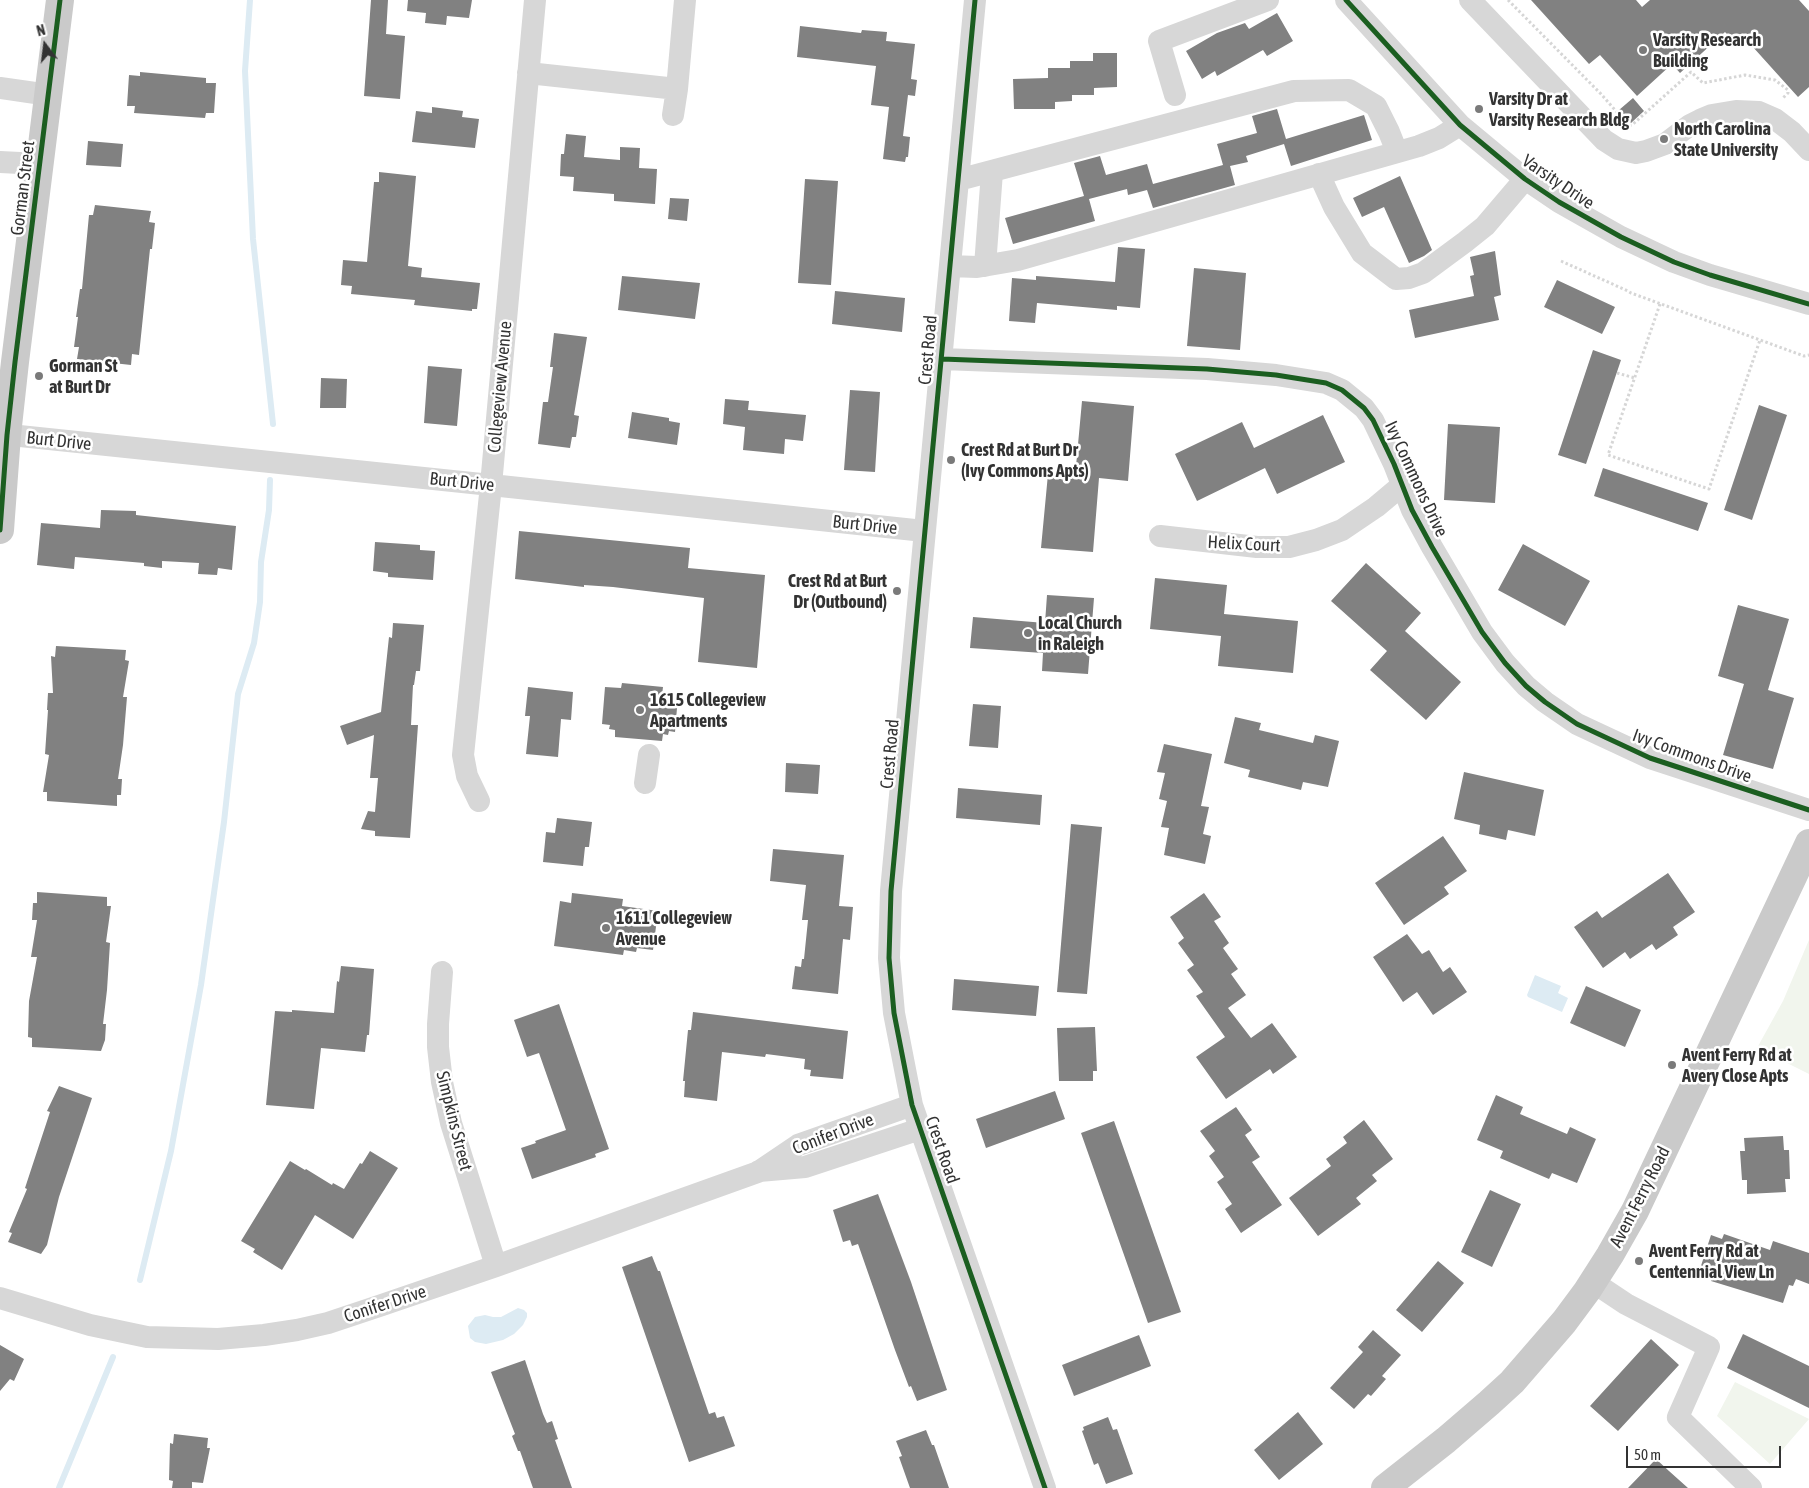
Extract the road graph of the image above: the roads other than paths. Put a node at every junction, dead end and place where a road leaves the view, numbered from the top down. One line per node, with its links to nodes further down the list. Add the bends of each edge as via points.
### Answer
1 (60, 0): 11 (main road, Gorman Street)
2 (535, 0): 8 (street, Collegeview Avenue)
3 (684, 0): 10 (street)
4 (975, 0): 22 (street, Crest Road)
5 (1268, 0): 12 (street, via 1159,41)
6 (1346, 0): 14 (street, Varsity Drive)
7 (1470, 0): 15 (street, via 1604,140 1618,149 1636,153 1665,144 1690,125 1718,113 1748,111 1766,115 1784,125)
8 (528, 73): 10 (street); 28 (street, Collegeview Avenue)
9 (0, 88): 11 (street)
10 (676, 89): 13 (street)
11 (49, 95): 18 (main road, Gorman Street)
12 (1175, 95)
13 (674, 115)
14 (1460, 125): 16 (street, via 1439,138); 21 (street, Varsity Drive)
15 (1809, 150)
16 (1397, 152): 19 (street, via 1376,106 1349,90 1294,91); 20 (street)
17 (0, 162): 18 (street)
18 (40, 164): 27 (main road, Gorman Street)
19 (992, 172): 22 (street); 24 (street)
20 (1319, 174): 21 (street, via 1334,207 1362,253 1396,279 1423,273 1465,242 1485,226); 24 (street, via 1018,260)
21 (1525, 179): 25 (street, Varsity Drive, via 1595,223 1674,262)
22 (958, 180): 23 (street, Crest Road)
23 (950, 266): 24 (street); 26 (street, Crest Road)
24 (985, 266)
25 (1809, 304)
26 (942, 359): 29 (street, Ivy Commons Drive, via 1206,370 1276,375 1326,383 1353,398 1372,420 1391,457); 31 (street, Crest Road)
27 (3, 435): 28 (street, Burt Drive); 30 (main road, Gorman Street)
28 (491, 485): 31 (street, Burt Drive); 35 (street, Collegeview Avenue, via 463,754 466,776)
29 (1401, 486): 32 (street, Helix Court, via 1342,530 1289,547 1257,547); 36 (street, Ivy Commons Drive, via 1482,632 1516,674 1545,702 1577,724 1650,758)
30 (0, 530)
31 (924, 531): 39 (street, Crest Road, via 890,891 889,958 894,1013)
32 (1160, 536)
33 (649, 755): 34 (street)
34 (645, 783)
35 (479, 800)
36 (1809, 810)
37 (1809, 844): 43 (main road, Avent Ferry Road, via 1634,1211)
38 (442, 972): 42 (street, Simpkins Street, via 438,1024 442,1082 451,1123)
39 (912, 1105): 40 (street, Crest Road); 41 (street, Conifer Drive, via 798,1145)
40 (920, 1129): 41 (street, Conifer Drive, via 805,1167); 45 (street, Crest Road)
41 (758, 1172): 42 (street, Conifer Drive)
42 (496, 1266): 44 (street, Conifer Drive, via 328,1322 246,1337 147,1337 90,1325)
43 (1593, 1282): 46 (main road, Avent Ferry Road, via 1564,1322 1512,1382); 47 (street, via 1626,1304 1709,1347 1678,1417)
44 (0, 1298)
45 (1045, 1488)
46 (1385, 1488)
47 (1751, 1488)

